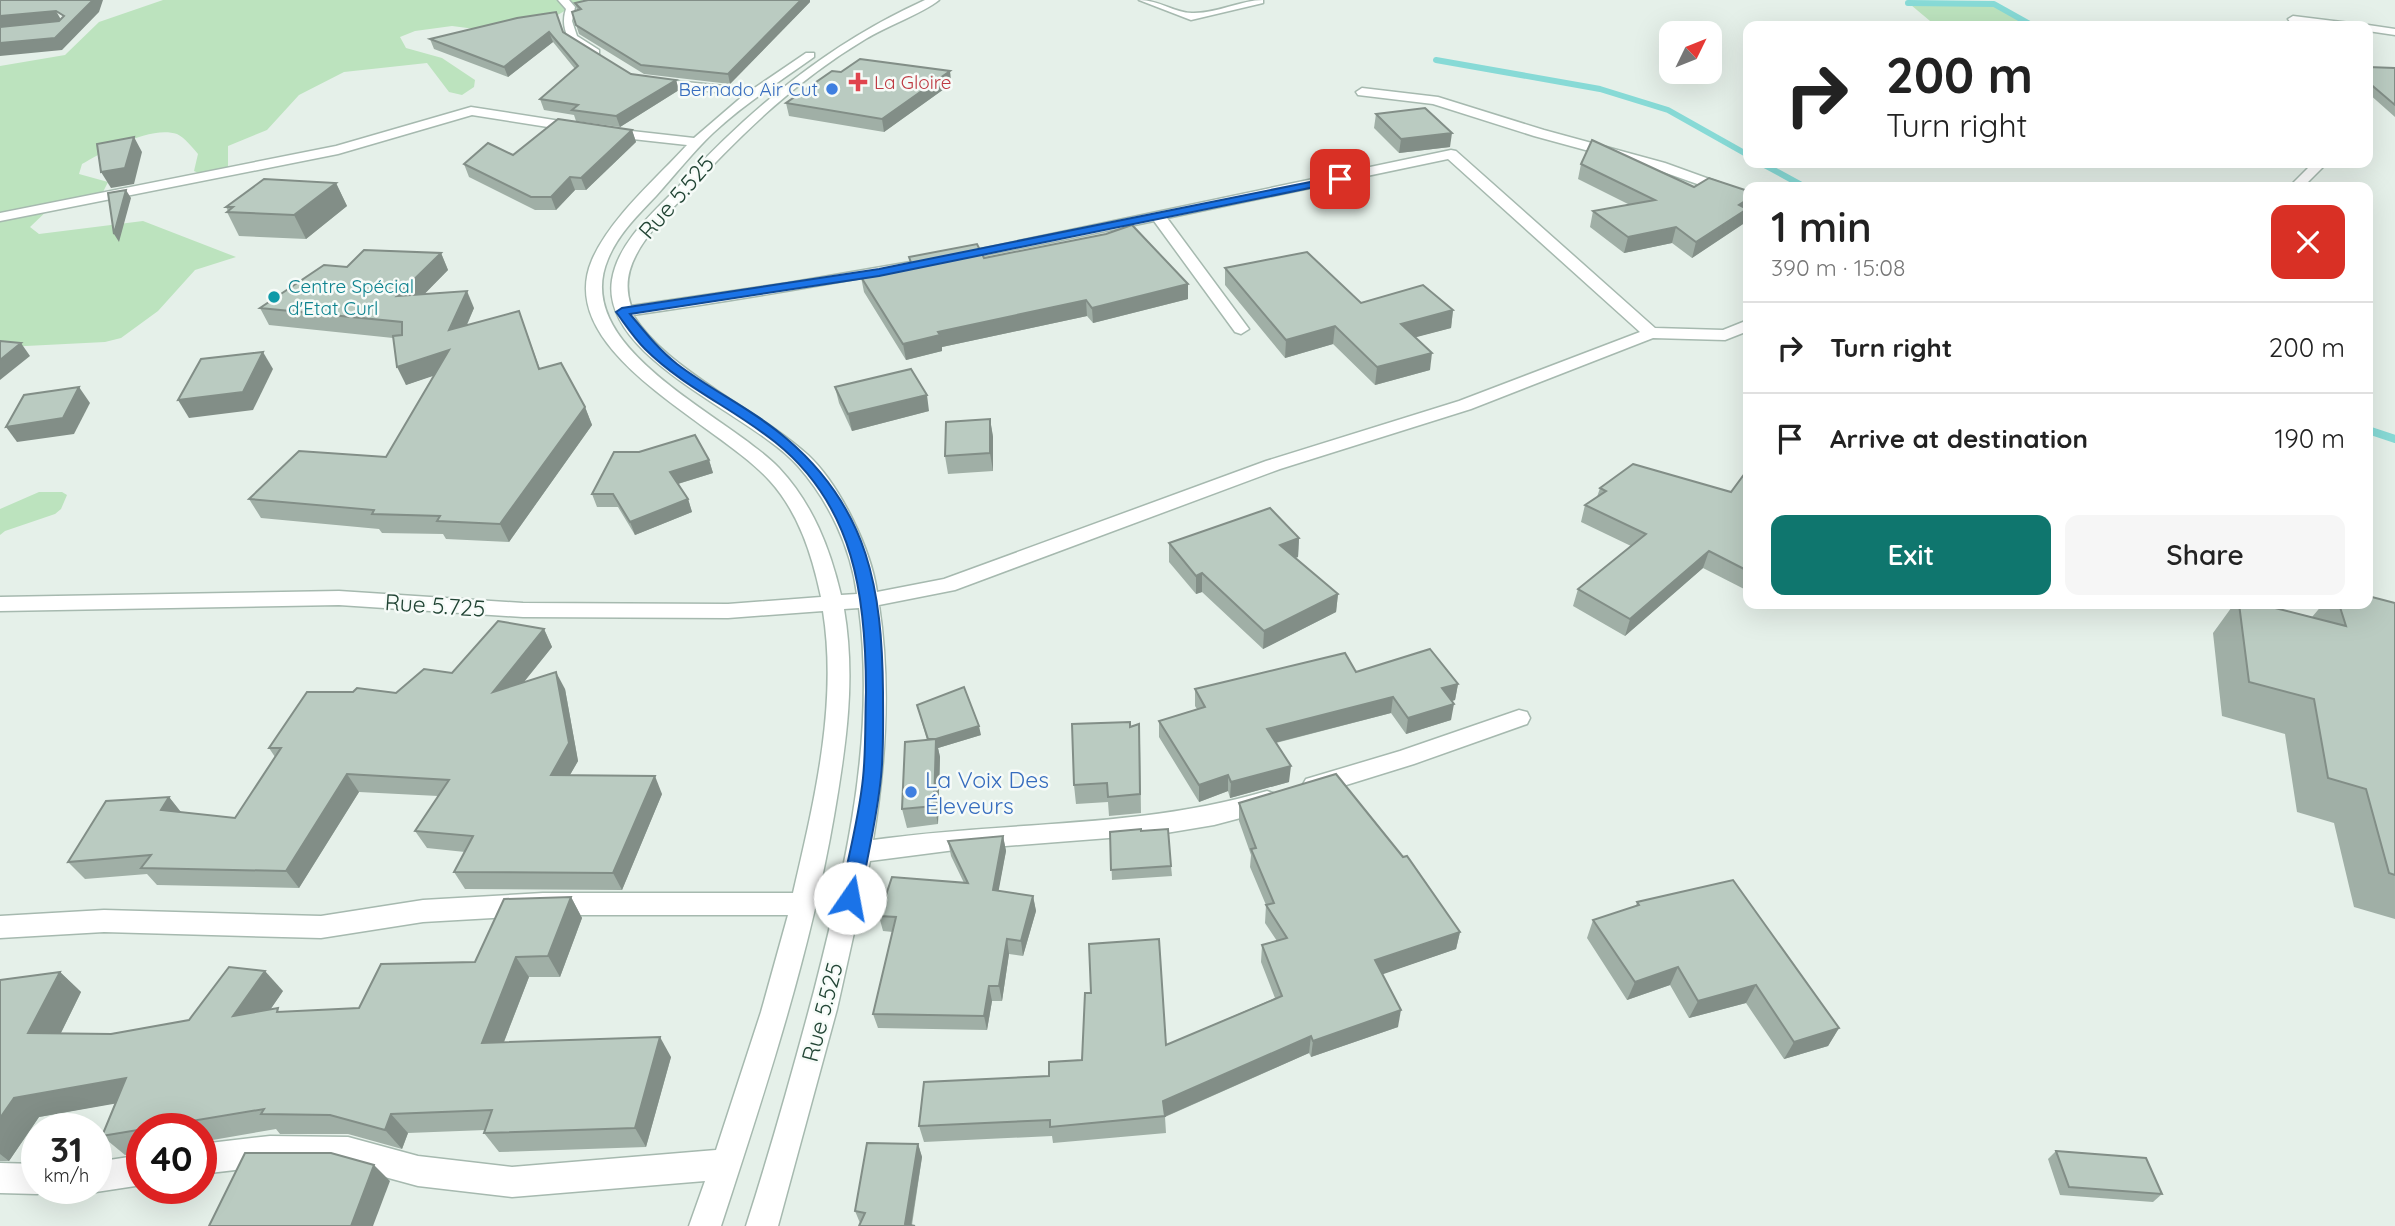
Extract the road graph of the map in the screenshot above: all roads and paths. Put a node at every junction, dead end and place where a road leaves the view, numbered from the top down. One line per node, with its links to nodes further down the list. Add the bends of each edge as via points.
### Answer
1 (563, 0): 10 (street, via 571,9 567,21 572,38)
2 (906, 0): 13 (street, Rue 5.525, via 840,36)
3 (934, 0): 20 (street, Rue 5.525, via 879,26 828,59 710,157 629,253 618,292)
4 (1143, 0): 5 (street, via 1191,17 1258,4)
5 (1258, 0)
6 (2294, 21): 7 (street)
7 (2309, 21)
8 (2373, 29): 9 (street)
9 (2395, 32)
10 (606, 59)
11 (640, 80): 13 (street)
12 (1362, 92): 17 (street, via 1434,100 1660,166)
13 (757, 93): 14 (street, Rue 5.525)
14 (696, 142): 19 (street, via 471,111 338,150); 25 (street, Rue 5.525, via 620,226 605,250 592,290 597,316 625,355 649,377 752,452 788,491 816,542)
15 (2315, 168): 16 (street)
16 (2301, 182)
17 (1743, 196)
18 (1158, 216): 20 (street, via 879,272); 22 (street); 23 (street, via 1451,154)
19 (0, 217)
20 (622, 312): 24 (street, Rue 5.525, via 673,367 779,439 820,479 847,526)
21 (1743, 327): 23 (street, via 1726,335)
22 (1241, 329)
23 (1651, 333): 24 (street, Rue 5.725, via 1465,405 1273,464 947,585)
24 (870, 600): 25 (street, Rue 5.725); 28 (street, Rue 5.525, via 872,778)
25 (831, 603): 26 (street, Rue 5.725, via 728,611 523,610 339,598); 29 (street, Rue 5.525, via 840,667 838,708)
26 (0, 604)
27 (1519, 718): 28 (street, via 1290,794 1191,819 933,841)
28 (860, 852): 36 (street, Rue 5.525, via 813,1047)
29 (805, 904): 30 (street, via 543,904 423,911 321,927 104,921); 32 (street, Rue 5.525)
30 (0, 927)
31 (217, 1157): 32 (street, via 270,1151 348,1152 418,1171 512,1182)
32 (726, 1164): 35 (street, Rue 5.525)
33 (0, 1178): 34 (street)
34 (21, 1179)
35 (705, 1226)
36 (762, 1226)

